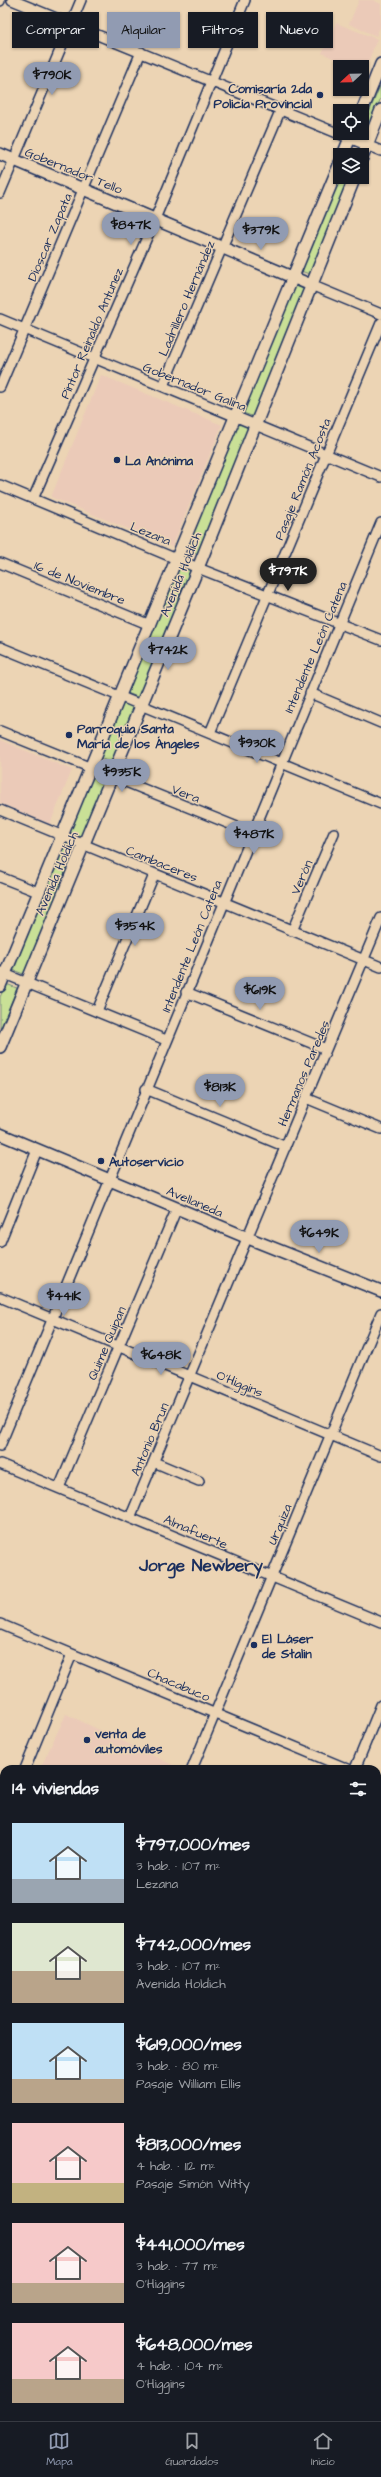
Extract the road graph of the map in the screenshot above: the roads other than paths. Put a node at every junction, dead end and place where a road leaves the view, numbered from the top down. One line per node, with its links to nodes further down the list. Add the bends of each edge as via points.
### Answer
1 (12, 0): 4 (street)
2 (82, 0): 5 (street)
3 (245, 0): 10 (street, Pintor Reinaldo Antunez)
4 (42, 12)
5 (77, 12)
6 (99, 35): 8 (street)
7 (62, 48): 20 (street)
8 (141, 52): 10 (street); 23 (street, Dioscar Zapata)
9 (381, 64): 11 (street)
10 (210, 81): 12 (street); 25 (street, Pintor Reinaldo Antunez)
11 (365, 104)
12 (280, 109): 14 (street); 26 (street, Ladrillero Hernández)
13 (381, 110): 16 (street)
14 (333, 128)
15 (360, 140): 16 (street)
16 (367, 145): 17 (street); 18 (street)
17 (366, 148)
18 (381, 151)
19 (0, 154): 20 (street, Gobernador Tello)
20 (13, 160): 23 (street, Gobernador Tello); 24 (street)
21 (333, 179): 27 (street, Avenida Holdich)
22 (351, 184): 28 (street, Avenida Holdich)
23 (83, 189): 25 (street, Gobernador Tello); 32 (street, Dioscar Zapata)
24 (0, 194)
25 (155, 218): 26 (street, Gobernador Tello); 33 (street, Pintor Reinaldo Antunez)
26 (221, 246): 27 (street, Gobernador Tello); 34 (street, Ladrillero Hernández)
27 (292, 276): 28 (street, Gobernador Tello); 36 (street, Avenida Holdich)
28 (311, 285): 29 (street, Gobernador Tello); 37 (street, Avenida Holdich)
29 (381, 314)
30 (0, 319): 32 (street, Gobernador Galina)
31 (381, 323): 38 (street, Pasaje Ramón Acosta)
32 (24, 329): 33 (street, Gobernador Galina); 35 (street, Dioscar Zapata)
33 (94, 358): 34 (street, Gobernador Galina); 41 (street, Pintor Reinaldo Antunez)
34 (163, 386): 36 (street, Gobernador Galina)
35 (0, 387)
36 (235, 416): 37 (street, Gobernador Galina); 43 (street, Avenida Holdich)
37 (255, 425): 38 (street, Gobernador Galina); 45 (street, Avenida Holdich)
38 (326, 454): 39 (street, Gobernador Galina); 46 (street, Pasaje Ramón Acosta)
39 (381, 477)
40 (0, 485): 41 (street, Lezana)
41 (33, 499): 43 (street, Lezana)
42 (381, 523): 47 (street, Intendente León Catena)
43 (178, 558): 45 (street, Lezana); 48 (street, Avenida Holdich)
44 (0, 563): 48 (street, 16 de Noviembre)
45 (198, 568): 46 (street, Lezana); 53 (street, Avenida Holdich)
46 (269, 596): 47 (street, Lezana); 56 (street, Pasaje Ramón Acosta)
47 (339, 623): 49 (street, Lezana); 51 (street, Intendente León Catena)
48 (150, 625): 52 (street, Avenida Holdich)
49 (381, 640)
50 (0, 647): 52 (street)
51 (310, 693): 54 (street); 57 (street, Intendente León Catena)
52 (121, 696): 53 (street); 58 (street, Avenida Holdich)
53 (141, 705): 56 (street); 59 (street, Avenida Holdich)
54 (381, 723)
55 (0, 731): 58 (street, Vera)
56 (210, 733): 57 (street)
57 (281, 762): 60 (street); 62 (street, Intendente León Catena)
58 (91, 768): 59 (street, Vera); 64 (street, Avenida Holdich)
59 (111, 778): 62 (street, Vera); 65 (street, Avenida Holdich)
60 (381, 804)
61 (0, 810): 64 (street, Cambaceres)
62 (252, 833): 69 (street, Intendente León Catena)
63 (334, 833): 71 (street, Verón)
64 (61, 837): 65 (street, Cambaceres); 68 (street, Avenida Holdich)
65 (83, 846): 66 (street, Cambaceres); 75 (street, Avenida Holdich)
66 (154, 874): 69 (street, Cambaceres); 78 (street)
67 (0, 876): 68 (street)
68 (38, 892): 74 (street, Avenida Holdich)
69 (223, 902): 71 (street, Cambaceres); 77 (street, Intendente León Catena)
70 (381, 918): 72 (street, Hermanos Paredes)
71 (292, 931): 72 (street, Cambaceres)
72 (364, 960): 73 (street, Cambaceres); 81 (street, Hermanos Paredes)
73 (381, 967)
74 (3, 973): 75 (street); 76 (street, Avenida Holdich)
75 (26, 982): 78 (street); 80 (street, Avenida Holdich)
76 (0, 986)
77 (186, 992): 79 (street, Intendente León Catena); 81 (street)
78 (97, 1011): 79 (street)
79 (166, 1040): 82 (street, Intendente León Catena)
80 (0, 1047)
81 (326, 1049): 83 (street, Hermanos Paredes)
82 (146, 1089): 86 (street); 88 (street, Intendente León Catena)
83 (306, 1098): 84 (street); 86 (street, Hermanos Paredes)
84 (381, 1129)
85 (0, 1134): 87 (street, Avellaneda)
86 (286, 1147): 90 (street, Hermanos Paredes)
87 (37, 1150): 88 (street, Avellaneda); 91 (street)
88 (109, 1180): 89 (street, Avellaneda); 95 (street, Intendente León Catena)
89 (177, 1208): 90 (street, Avellaneda); 96 (street, Quime Quipan)
90 (248, 1238): 92 (street, Avellaneda); 97 (street, Antonio Brun)
91 (0, 1242)
92 (381, 1291)
93 (0, 1297): 95 (street, O'Higgins)
94 (381, 1313): 98 (street, Urquiza)
95 (52, 1319): 96 (street, O'Higgins); 99 (street, Intendente León Catena)
96 (119, 1347): 97 (street, O'Higgins); 104 (street, Quime Quipan)
97 (190, 1376): 98 (street, O'Higgins); 101 (street, Antonio Brun)
98 (330, 1435): 100 (street, O'Higgins); 106 (street, Urquiza)
99 (0, 1446)
100 (381, 1456)
101 (154, 1462): 103 (street); 105 (street, Antonio Brun)
102 (0, 1464): 104 (street, Almafuerte)
103 (198, 1481)
104 (59, 1488): 105 (street, Almafuerte)
105 (130, 1518): 106 (street, Almafuerte)
106 (271, 1576): 107 (street, Almafuerte); 111 (street, Urquiza)
107 (381, 1622)
108 (0, 1624): 109 (street, Chacabuco)
109 (72, 1654): 111 (street, Chacabuco); 112 (street)
110 (381, 1705): 115 (street)
111 (215, 1713): 113 (street, Urquiza); 114 (street, Chacabuco)
112 (27, 1765)
113 (194, 1765)
114 (338, 1765)
115 (356, 1765)

